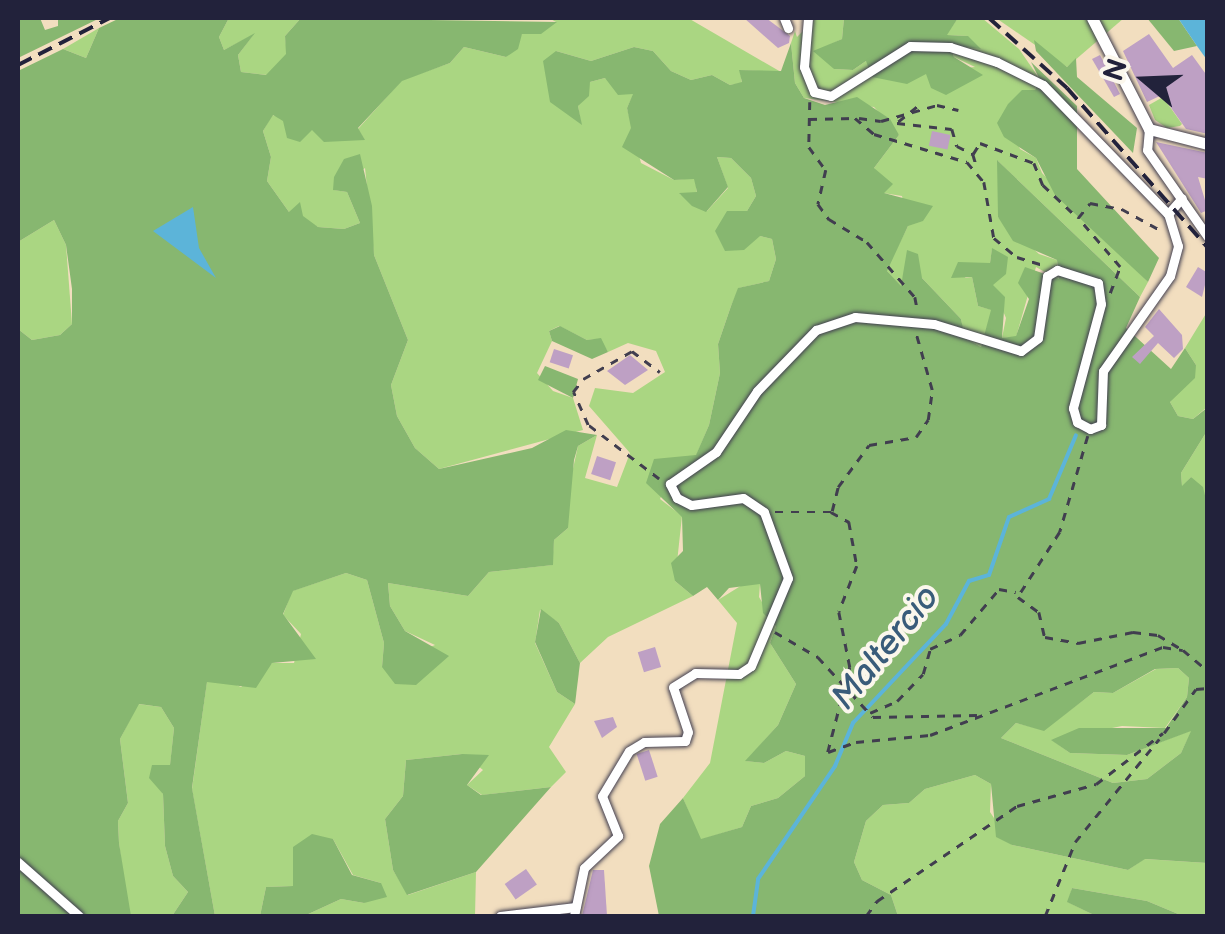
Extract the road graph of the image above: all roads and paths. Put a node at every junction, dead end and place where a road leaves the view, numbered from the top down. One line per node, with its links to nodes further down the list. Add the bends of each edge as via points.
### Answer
1 (808, 18): 3 (street, via 804,68)
2 (1092, 18): 10 (street)
3 (814, 92): 7 (path); 15 (street, via 831,96 910,46 950,47 997,62 1043,85)
4 (916, 107): 5 (path); 8 (path); 9 (path)
5 (958, 110)
6 (855, 118): 7 (path); 8 (path); 13 (path, via 874,134)
7 (808, 119): 21 (path, via 809,147 826,170 818,204 829,219 856,230 915,297)
8 (881, 121): 9 (path)
9 (897, 124): 12 (path, via 946,127 956,146)
10 (1149, 129): 11 (street); 14 (street, via 1146,150)
11 (1208, 144)
12 (974, 154): 13 (path); 16 (path, via 980,143 1034,163 1043,185)
13 (977, 170): 19 (path, via 994,238 1016,257)
14 (1182, 198): 15 (street); 17 (street)
15 (1168, 214): 18 (street)
16 (1078, 218): 18 (path, via 1090,203 1102,203); 20 (path, via 1120,267)
17 (1208, 237)
18 (1178, 246): 23 (street, via 1161,293 1103,371 1104,413 1101,425)
19 (1056, 270): 20 (street, via 1098,283); 21 (street, via 1047,276 1038,338 1021,350 1000,348 972,332)
20 (1100, 301): 23 (street, via 1075,387 1077,422)
21 (917, 323): 24 (street, via 855,317 816,330 776,367 716,452); 26 (path, via 932,390 928,420 916,437 869,445 838,487)
22 (660, 372): 24 (path, via 632,352 582,379 573,392 588,425)
23 (1090, 429): 27 (path, via 1060,532)
24 (670, 484): 25 (street, via 691,505 743,498)
25 (764, 512): 26 (path); 28 (street, via 788,578)
26 (831, 512): 31 (path, via 849,522 857,566 839,612 850,667)
27 (1016, 592): 29 (path, via 1039,612 1046,637 1078,643 1158,634); 33 (path, via 999,590 960,635 930,649 922,674 897,702)
28 (766, 627): 31 (path, via 806,647); 37 (street, via 751,666 739,674 680,678 673,687 688,732 684,741 634,746 602,796 618,836 584,868)
29 (1182, 650): 30 (path); 34 (path, via 1163,647)
30 (1208, 671)
31 (846, 686): 33 (path); 34 (path, via 828,752 930,734)
32 (1208, 688): 35 (path, via 1196,689)
33 (869, 713): 34 (path, via 934,720)
34 (984, 714)
35 (1163, 734): 40 (path, via 1096,784 1016,806 877,901); 43 (path, via 1075,842)
36 (18, 862): 38 (street)
37 (574, 912): 39 (street)
38 (80, 916)
39 (500, 916)
40 (866, 916)
41 (1000, 916): 42 (path)
42 (1008, 916)
43 (1045, 916)

